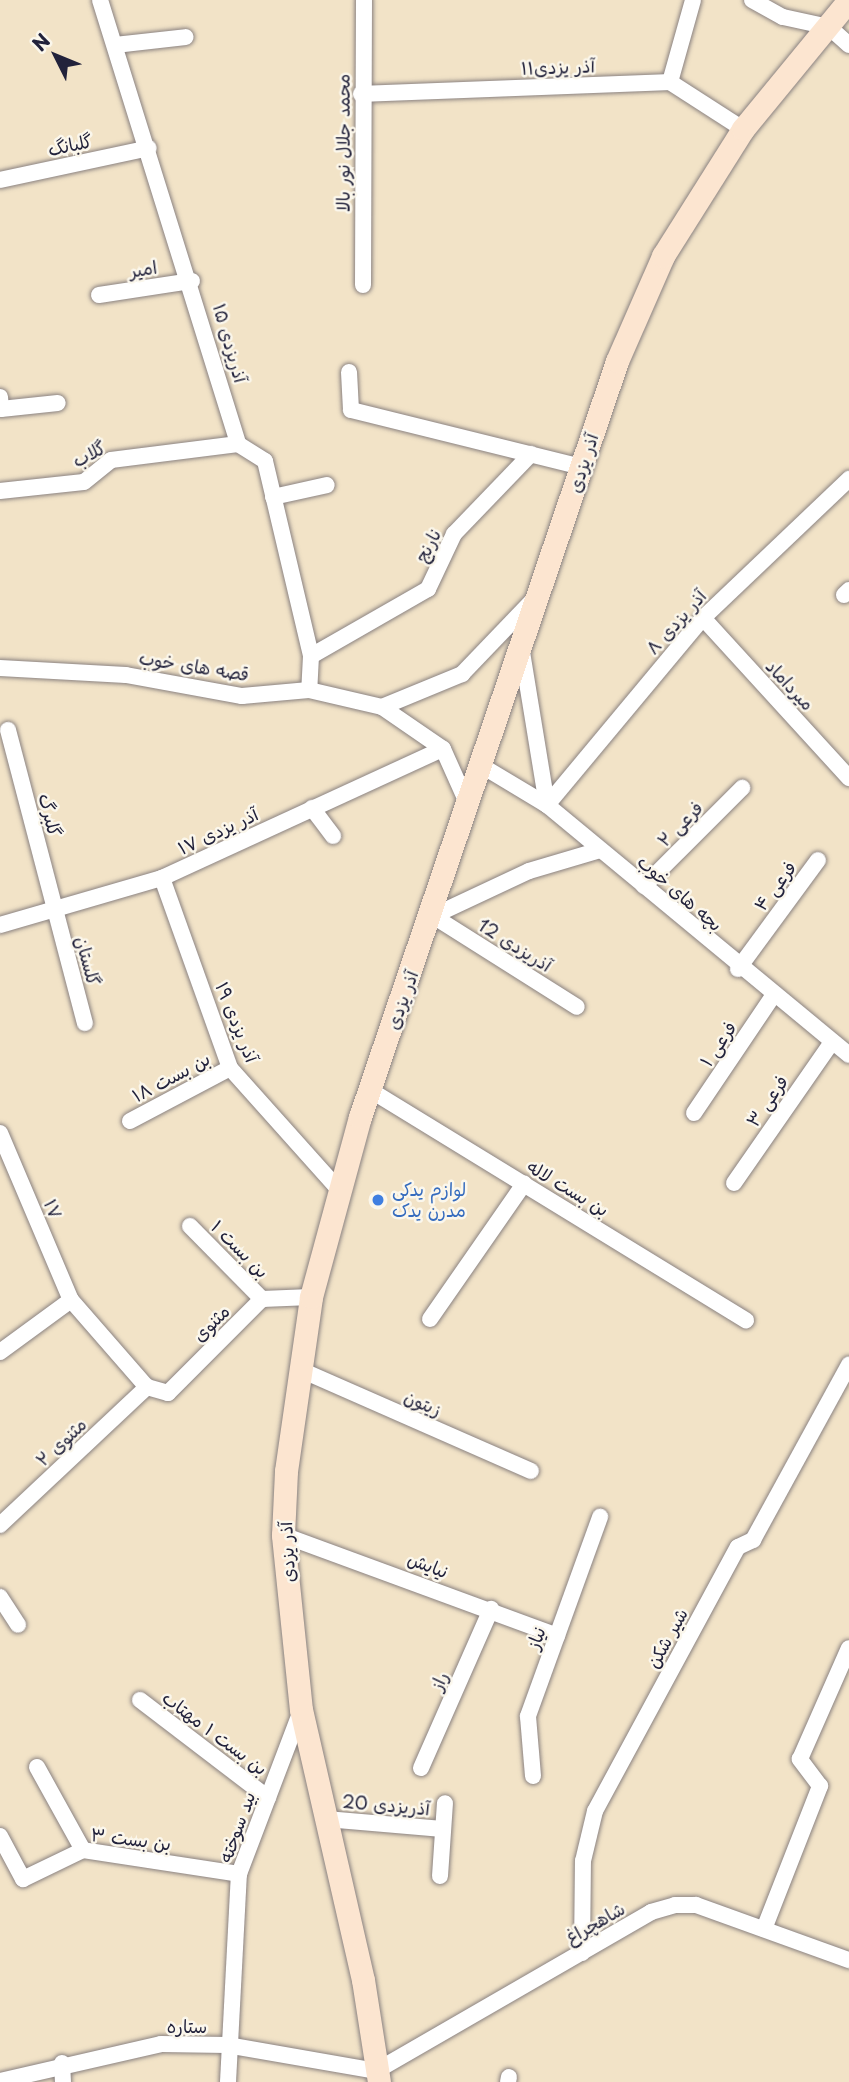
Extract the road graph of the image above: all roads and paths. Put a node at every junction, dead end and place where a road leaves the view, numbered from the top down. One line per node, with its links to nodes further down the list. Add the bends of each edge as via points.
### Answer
1 (100, 0): 8 (street, ۱۵ آذریزدی)
2 (364, 0): 11 (street, محمد جلال نور بالا)
3 (693, 0): 10 (street)
4 (752, 0): 6 (street, via 783,17)
5 (849, 0): 6 (street, آذر یزدی)
6 (829, 27): 9 (street); 12 (street, آذر یزدی)
7 (186, 37): 8 (street)
8 (115, 45): 13 (street, ۱۵ آذریزدی)
9 (849, 45)
10 (670, 82): 11 (street, آذر یزدی۱۱); 12 (street)
11 (361, 93): 16 (street, محمد جلال نور بالا)
12 (743, 129): 23 (street, آذر یزدی, via 663,256 617,360)
13 (149, 148): 14 (street, گلبانگ); 15 (street, ۱۵ آذریزدی)
14 (0, 180)
15 (192, 281): 17 (street, امیر); 21 (street, ۱۵ آذریزدی)
16 (363, 285)
17 (99, 295)
18 (349, 372): 22 (street, via 351,410)
19 (0, 397): 20 (street, via 1,409)
20 (58, 403)
21 (238, 444): 26 (street, گلاب, via 111,460 84,482); 27 (street, via 265,461)
22 (531, 454): 23 (street); 31 (street, نارنج, via 454,534 428,589)
23 (582, 467): 28 (street, آذر یزدی)
24 (849, 479): 29 (street, ۸ آذر یزدی)
25 (327, 485): 27 (street)
26 (0, 491)
27 (273, 496): 31 (street)
28 (540, 591): 30 (street, آذر یزدی); 34 (street, via 463,674)
29 (703, 618): 38 (street, میرداماد); 40 (street, ۸ آذر یزدی)
30 (522, 652): 37 (street, آذر یزدی); 40 (street)
31 (311, 656): 33 (street)
32 (0, 668): 33 (street, قصه های خوب, via 127,675 242,696)
33 (309, 690): 34 (street, قصه های خوب)
34 (382, 707): 36 (street, قصه های خوب)
35 (8, 730): 48 (street, گلبرگ)
36 (443, 749): 41 (street); 42 (street, آذر یزدی ۱۷)
37 (482, 766): 40 (street, بچه های خوب); 41 (street, آذر یزدی)
38 (849, 778)
39 (742, 788): 47 (street, فرعی ۲)
40 (547, 805): 44 (street, بچه های خوب)
41 (469, 806): 49 (street, آذر یزدی)
42 (312, 808): 43 (street); 46 (street, آذر یزدی ۱۷)
43 (333, 836)
44 (600, 850): 47 (street, بچه های خوب); 49 (street, via 529,871)
45 (818, 860): 51 (street, فرعی ۴)
46 (162, 878): 48 (street, آذر یزدی ۱۷); 57 (street, آذر یزدی ۱۹)
47 (644, 886): 51 (street, بچه های خوب)
48 (54, 909): 50 (street, آذر یزدی ۱۷); 54 (street, گلستان)
49 (433, 916): 53 (street, آذریزدی 12); 58 (street, آذر یزدی)
50 (0, 925)
51 (738, 969): 52 (street, بچه های خوب)
52 (773, 996): 55 (street, بچه های خوب); 59 (street, فرعی ۱)
53 (577, 1007)
54 (85, 1023)
55 (832, 1042): 56 (street, بچه های خوب); 62 (street, فرعی ۳)
56 (849, 1055)
57 (230, 1068): 60 (street, بن بست ۱۸); 64 (street, آذر یزدی ۱۹)
58 (370, 1090): 63 (street, بن بست لاله); 64 (street, آذر یزدی)
59 (694, 1113)
60 (130, 1121)
61 (0, 1133): 68 (street, ۱۷)
62 (734, 1183)
63 (524, 1184): 69 (street); 70 (street, بن بست لاله)
64 (340, 1191): 66 (street, آذر یزدی)
65 (190, 1226): 67 (street, بن بست ۱)
66 (312, 1297): 67 (street); 73 (street, آذر یزدی)
67 (262, 1299): 74 (street, مثنوی, via 168,1393)
68 (71, 1300): 71 (street); 74 (street, ۱۷)
69 (430, 1319)
70 (746, 1320)
71 (0, 1352)
72 (848, 1368): 98 (street, شیر شکن, via 753,1540 738,1547 595,1811 583,1861)
73 (301, 1370): 75 (street, زیتون); 78 (street, آذر یزدی)
74 (148, 1387): 77 (street, مثنوی ۲)
75 (530, 1471)
76 (600, 1517): 82 (street, نیاز)
77 (0, 1525)
78 (284, 1535): 80 (street, نیایش); 85 (street, آذر یزدی)
79 (0, 1597): 81 (street)
80 (492, 1609): 82 (street, نیایش); 87 (street, راز)
81 (19, 1625)
82 (558, 1636): 88 (street, نیاز, via 528,1716)
83 (849, 1648): 97 (street, via 800,1759 820,1786)
84 (140, 1700): 89 (street, بن بست ۱ مهتاب)
85 (301, 1710): 89 (street, بید سوخته); 91 (street, آذر یزدی)
86 (37, 1767): 94 (street)
87 (421, 1768)
88 (533, 1776)
89 (268, 1798): 95 (street, بید سوخته)
90 (444, 1803): 92 (street)
91 (326, 1819): 92 (street, آذریزدی 20); 102 (street, آذر یزدی, via 363,1980)
92 (443, 1829): 96 (street)
93 (0, 1836): 94 (street, بن بست ۳, via 23,1879)
94 (83, 1850): 95 (street, بن بست ۳)
95 (239, 1874): 100 (street, بید سوخته)
96 (440, 1876)
97 (764, 1929): 98 (street, شاهچراغ, via 696,1905 675,1905); 99 (street, شاهچراغ)
98 (582, 1953): 102 (street, شاهچراغ)
99 (849, 1960)
100 (227, 2045): 101 (street, ستاره, via 160,2044); 102 (street, ستاره); 105 (street, بید سوخته)
101 (62, 2063): 103 (street, ستاره); 104 (street)
102 (377, 2076)
103 (0, 2081)
104 (63, 2082)
105 (228, 2082)

